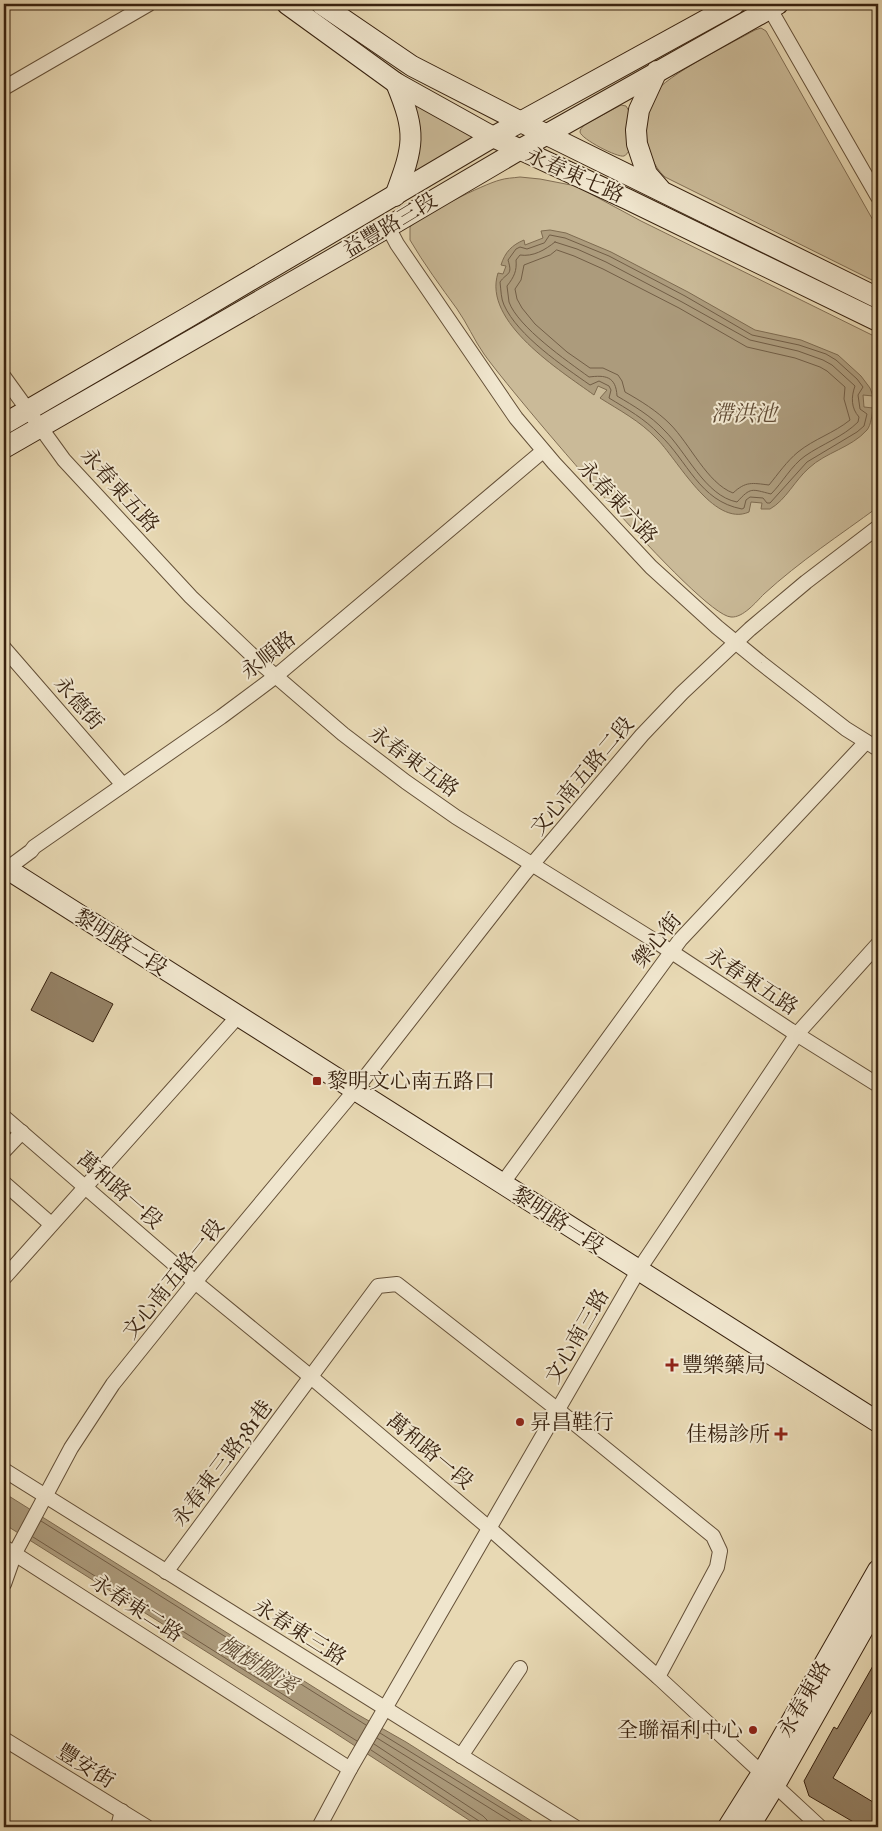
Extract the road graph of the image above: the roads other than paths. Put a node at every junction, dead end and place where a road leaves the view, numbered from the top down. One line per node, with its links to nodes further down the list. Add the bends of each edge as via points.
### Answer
1 (149, 4): 8 (street)
2 (287, 4): 7 (street, 永春東七路)
3 (320, 4): 9 (street, 永春東七路, via 412,66)
4 (735, 4): 9 (street, 益豐路三段)
5 (774, 6): 6 (street, 益豐路三段); 15 (street)
6 (657, 71): 10 (street, 益豐路三段); 13 (street, via 639,110 636,130 647,174)
7 (396, 82): 11 (street, 永春東七路); 14 (street, via 412,135 410,152)
8 (4, 88)
9 (521, 122): 10 (street, 永春東七路); 11 (street, 益豐路三段)
10 (546, 134): 12 (street, 益豐路三段); 13 (street, 永春東七路)
11 (493, 137): 12 (street, 永春東七路); 14 (street, 益豐路三段)
12 (519, 150): 16 (street, 益豐路三段); 18 (street, 永春東七路, via 628,199)
13 (662, 191): 17 (street, 永春東七路)
14 (395, 196): 20 (street, 益豐路三段)
15 (878, 197)
16 (388, 227): 22 (street, 益豐路三段); 24 (street, 永春東六路, via 511,411)
17 (878, 298)
18 (878, 321)
19 (4, 377): 20 (street, 永春東五路)
20 (27, 409): 21 (street, 益豐路三段); 22 (street, 永春東五路)
21 (4, 424)
22 (40, 427): 23 (street, 益豐路三段); 28 (street, 永春東五路, via 64,460 191,597)
23 (4, 448)
24 (543, 451): 26 (street, 永春東六路, via 651,566); 28 (street, 永順路)
25 (878, 527): 26 (street, 文心南五路二段, via 806,582)
26 (736, 642): 29 (street, 永春東六路); 32 (street, 文心南五路二段, via 642,735)
27 (4, 648): 31 (street, 永德街)
28 (276, 676): 31 (street, 永順路); 32 (street, 永春東五路, via 343,734 406,782)
29 (866, 742): 30 (street, 永春東六路); 35 (street, 樂心街)
30 (878, 749)
31 (123, 785): 33 (street, 永順路)
32 (532, 865): 35 (street, 永春東五路); 39 (street, 文心南五路二段)
33 (5, 869): 36 (street, 黎明路一段)
34 (878, 944): 37 (street, 文心南三路)
35 (671, 952): 37 (street, 永春東五路); 44 (street, 樂心街)
36 (240, 1015): 39 (street, 黎明路一段); 45 (street)
37 (797, 1034): 38 (street, 永春東五路); 47 (street, 文心南三路)
38 (878, 1084)
39 (356, 1089): 44 (street, 黎明路一段); 49 (street, 文心南五路一段)
40 (4, 1117): 41 (street, 萬和路一段)
41 (22, 1132): 42 (street); 45 (street, 萬和路一段)
42 (4, 1151)
43 (4, 1183): 46 (street)
44 (502, 1184): 47 (street, 黎明路一段)
45 (86, 1186): 46 (street); 49 (street, 萬和路一段)
46 (51, 1224): 48 (street)
47 (638, 1271): 51 (street, 文心南三路); 52 (street, 黎明路一段)
48 (4, 1278)
49 (195, 1282): 50 (street, 萬和路一段); 54 (street, 文心南五路一段, via 113,1384 71,1448)
50 (311, 1377): 51 (street, 永春東三路381巷, via 378,1286 397,1284); 55 (street, 萬和路一段); 58 (street, 永春東三路381巷)
51 (558, 1410): 55 (street, 文心南三路); 62 (street, 永春東三路381巷, via 712,1536 720,1551 717,1567)
52 (878, 1422)
53 (4, 1470): 54 (street, 永春東三路)
54 (43, 1502): 56 (street, 文心南五路一段); 58 (street, 永春東三路)
55 (489, 1528): 62 (street, 萬和路一段); 63 (street, 文心南三路)
56 (12, 1549): 59 (street); 66 (street, 永春東二路)
57 (878, 1570): 67 (street, 永春東路)
58 (166, 1572): 63 (street, 永春東三路)
59 (4, 1584)
60 (878, 1603): 67 (street, 永春東路)
61 (520, 1668): 65 (street)
62 (658, 1677): 67 (street, 萬和路一段)
63 (381, 1715): 65 (street, 永春東三路); 66 (street, 文心南三路)
64 (4, 1739): 68 (street, 豐安街)
65 (461, 1756): 72 (street, 永春東三路)
66 (350, 1769): 71 (street)
67 (769, 1779): 73 (street, 永春東路); 74 (street, 永春東路); 75 (street, 萬和路一段)
68 (122, 1812): 69 (street); 70 (street, 豐安街)
69 (118, 1827)
70 (147, 1827)
71 (319, 1827)
72 (575, 1827)
73 (728, 1827)
74 (749, 1827)
75 (820, 1827)

